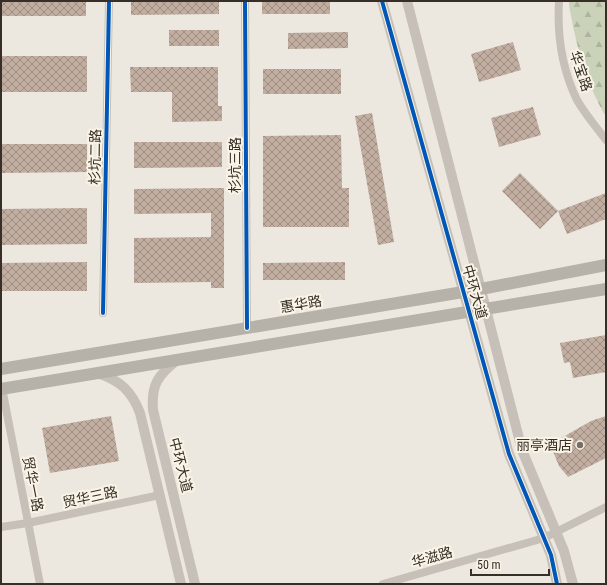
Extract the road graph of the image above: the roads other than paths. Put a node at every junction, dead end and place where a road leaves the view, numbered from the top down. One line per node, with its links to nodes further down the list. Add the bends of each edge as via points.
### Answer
1 (109, 1): 13 (street, 杉坑二路)
2 (245, 1): 14 (street, 杉坑三路)
3 (382, 1): 10 (street, 中环大道)
4 (407, 1): 8 (street, 中环大道)
5 (559, 1): 6 (street, 华宝路, via 560,47 570,82 578,101)
6 (606, 140)
7 (606, 266): 8 (main road, 惠华路)
8 (481, 289): 10 (main road, 惠华路); 11 (street, 中环大道)
9 (606, 289): 11 (main road)
10 (464, 292): 12 (street, 中环大道); 14 (main road, 惠华路)
11 (486, 308): 12 (main road); 23 (street, 中环大道, via 522,450)
12 (469, 310): 15 (main road); 24 (street, 中环大道, via 509,454)
13 (103, 313)
14 (247, 328): 16 (main road, 惠华路)
15 (177, 360): 17 (main road); 27 (street, 中环大道, via 163,371 156,383 152,397 153,410)
16 (1, 369)
17 (100, 374): 18 (main road); 19 (street, 中环大道, via 114,378 134,398)
18 (1, 388): 21 (street, 贸华一路)
19 (160, 495): 21 (street, 贸华三路); 26 (street, 中环大道)
20 (606, 507): 23 (street, 华滋路)
21 (28, 523): 22 (street, 贸华三路); 25 (street, 贸华一路)
22 (1, 527)
23 (556, 531): 24 (street, 华滋路); 30 (street, 中环大道)
24 (544, 538): 28 (street, 华滋路); 29 (street, 中环大道, via 552,555)
25 (40, 584)
26 (181, 584)
27 (196, 584)
28 (383, 584)
29 (557, 584)
30 (573, 584)

